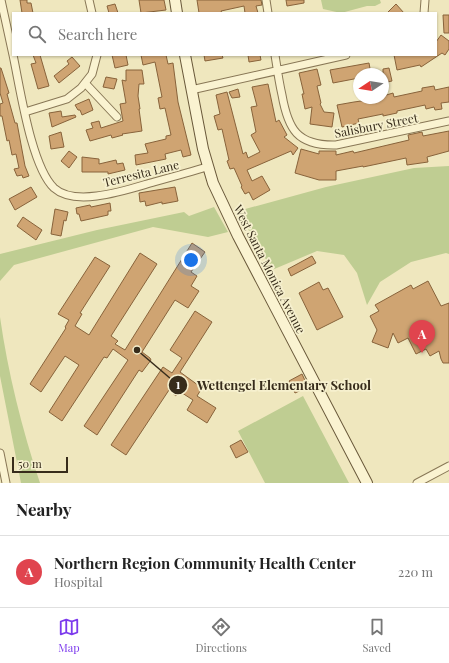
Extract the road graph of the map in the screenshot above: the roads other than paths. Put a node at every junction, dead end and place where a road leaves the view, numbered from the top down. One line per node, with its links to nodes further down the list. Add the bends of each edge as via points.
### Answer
1 (2, 0): 10 (street, Terresita Lane)
2 (89, 0): 6 (street)
3 (175, 0): 7 (main road)
4 (266, 0): 8 (street)
5 (425, 0): 9 (street)
6 (92, 12)
7 (177, 12)
8 (268, 12)
9 (424, 12)
10 (12, 50)
11 (13, 56): 19 (street, Terresita Lane)
12 (97, 56): 17 (street, via 92,74)
13 (185, 56): 18 (main road, West Santa Monica Avenue)
14 (275, 56): 16 (street, Salisbury Street)
15 (341, 56): 16 (street)
16 (277, 70): 18 (street); 21 (street, Salisbury Street, via 289,124 309,142 322,146)
17 (85, 84): 19 (street, via 67,99); 20 (street)
18 (191, 90): 22 (main road, West Santa Monica Avenue)
19 (25, 112): 22 (street, Terresita Lane, via 35,154 43,172 54,188 70,196 108,194)
20 (117, 117)
21 (449, 121)
22 (207, 167): 26 (main road, West Santa Monica Avenue, via 238,236)
23 (0, 453): 25 (street)
24 (449, 466): 27 (street)
25 (6, 483)
26 (367, 483)
27 (417, 483)

